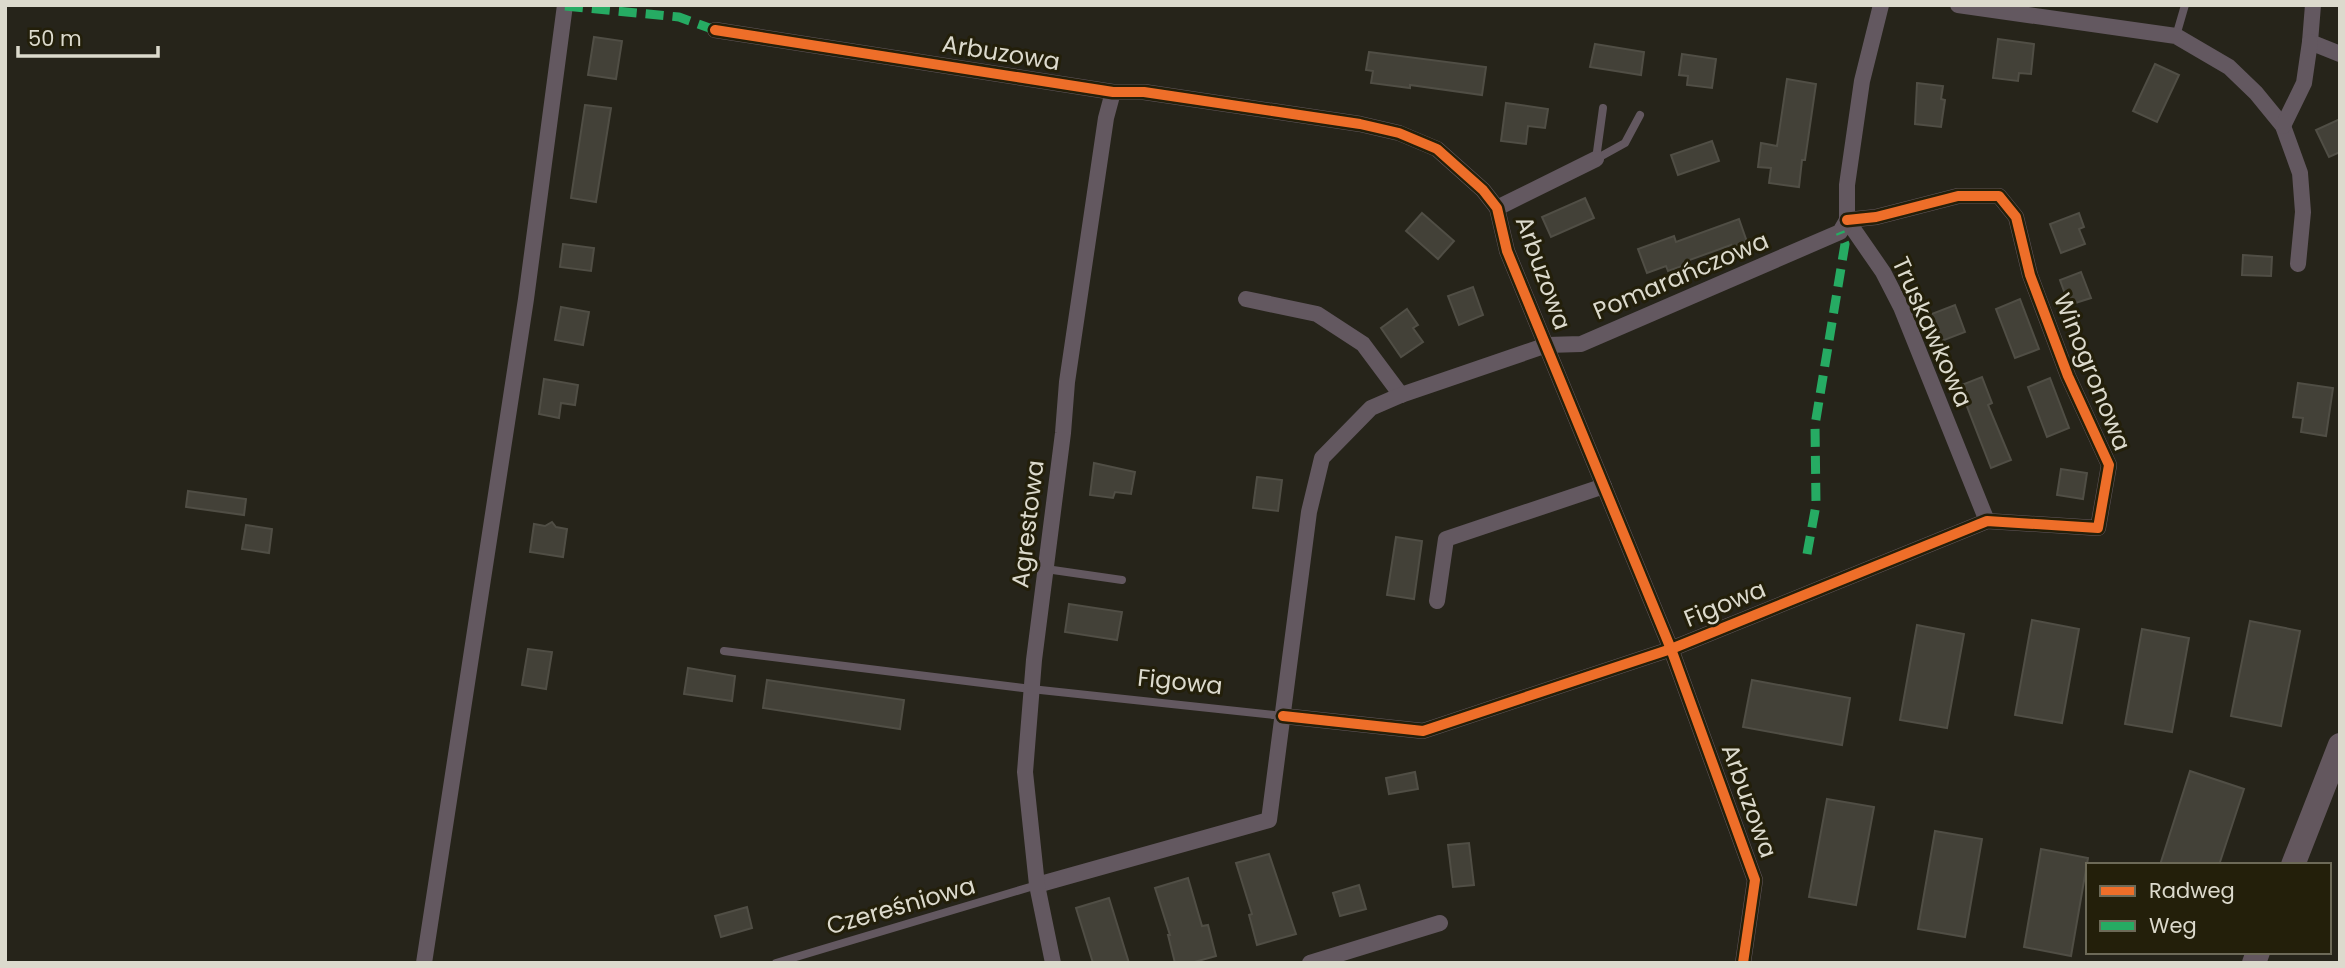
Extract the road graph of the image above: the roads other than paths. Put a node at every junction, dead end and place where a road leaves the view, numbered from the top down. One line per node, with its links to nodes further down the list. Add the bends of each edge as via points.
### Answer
1 (565, 5): 35 (street, via 526,299)
2 (1881, 5): 16 (street, via 1862,81 1847,185)
3 (1958, 5): 7 (street)
4 (2185, 5): 7 (lane)
5 (2313, 5): 8 (street)
6 (715, 30): 10 (street, Arbuzowa)
7 (2176, 36): 13 (street, via 2228,67)
8 (2310, 42): 9 (street); 13 (street, via 2304,83)
9 (2340, 54)
10 (1112, 92): 15 (street, Arbuzowa, via 1144,92 1399,133 1437,149); 24 (street, Agrestowa, via 1067,382)
11 (1603, 108): 14 (lane)
12 (1640, 116): 14 (lane, via 1625,143)
13 (2283, 126): 17 (street, via 2300,173 2303,212)
14 (1595, 159): 15 (street)
15 (1497, 208): 19 (street, Arbuzowa, via 1507,251)
16 (1847, 220): 19 (street, Pomarańczowa, via 1840,232 1581,344); 22 (street, Truskawkowa, via 1883,272 1900,307); 23 (street, Winogronowa, via 1958,196 1999,196 2016,217 2030,275 2068,376 2109,465)
17 (2298, 264)
18 (1246, 299): 20 (street, via 1317,314 1363,344)
19 (1547, 345): 20 (street, Pomarańczowa); 21 (street, Arbuzowa)
20 (1401, 395): 30 (street, Pomarańczowa, via 1371,408 1322,457 1309,512)
21 (1604, 486): 26 (street, via 1446,539); 27 (street, Arbuzowa)
22 (1987, 521): 23 (street, Figowa); 27 (street, Figowa)
23 (2098, 528)
24 (1046, 569): 25 (lane); 29 (street, Agrestowa)
25 (1122, 580)
26 (1437, 601)
27 (1671, 649): 30 (street, Figowa, via 1423,731); 39 (street, Arbuzowa, via 1755,880)
28 (724, 651): 29 (lane, Figowa)
29 (1031, 689): 30 (lane, Figowa); 33 (street, Agrestowa, via 1025,772)
30 (1283, 716): 33 (street, Pomarańczowa, via 1269,820)
31 (2340, 746): 32 (main road)
32 (2294, 863)
33 (1037, 886): 36 (lane, Czereśniowa); 37 (street, Agrestowa)
34 (1440, 923): 38 (street)
35 (424, 963)
36 (776, 963)
37 (1053, 963)
38 (1310, 963)
39 (1743, 963)

